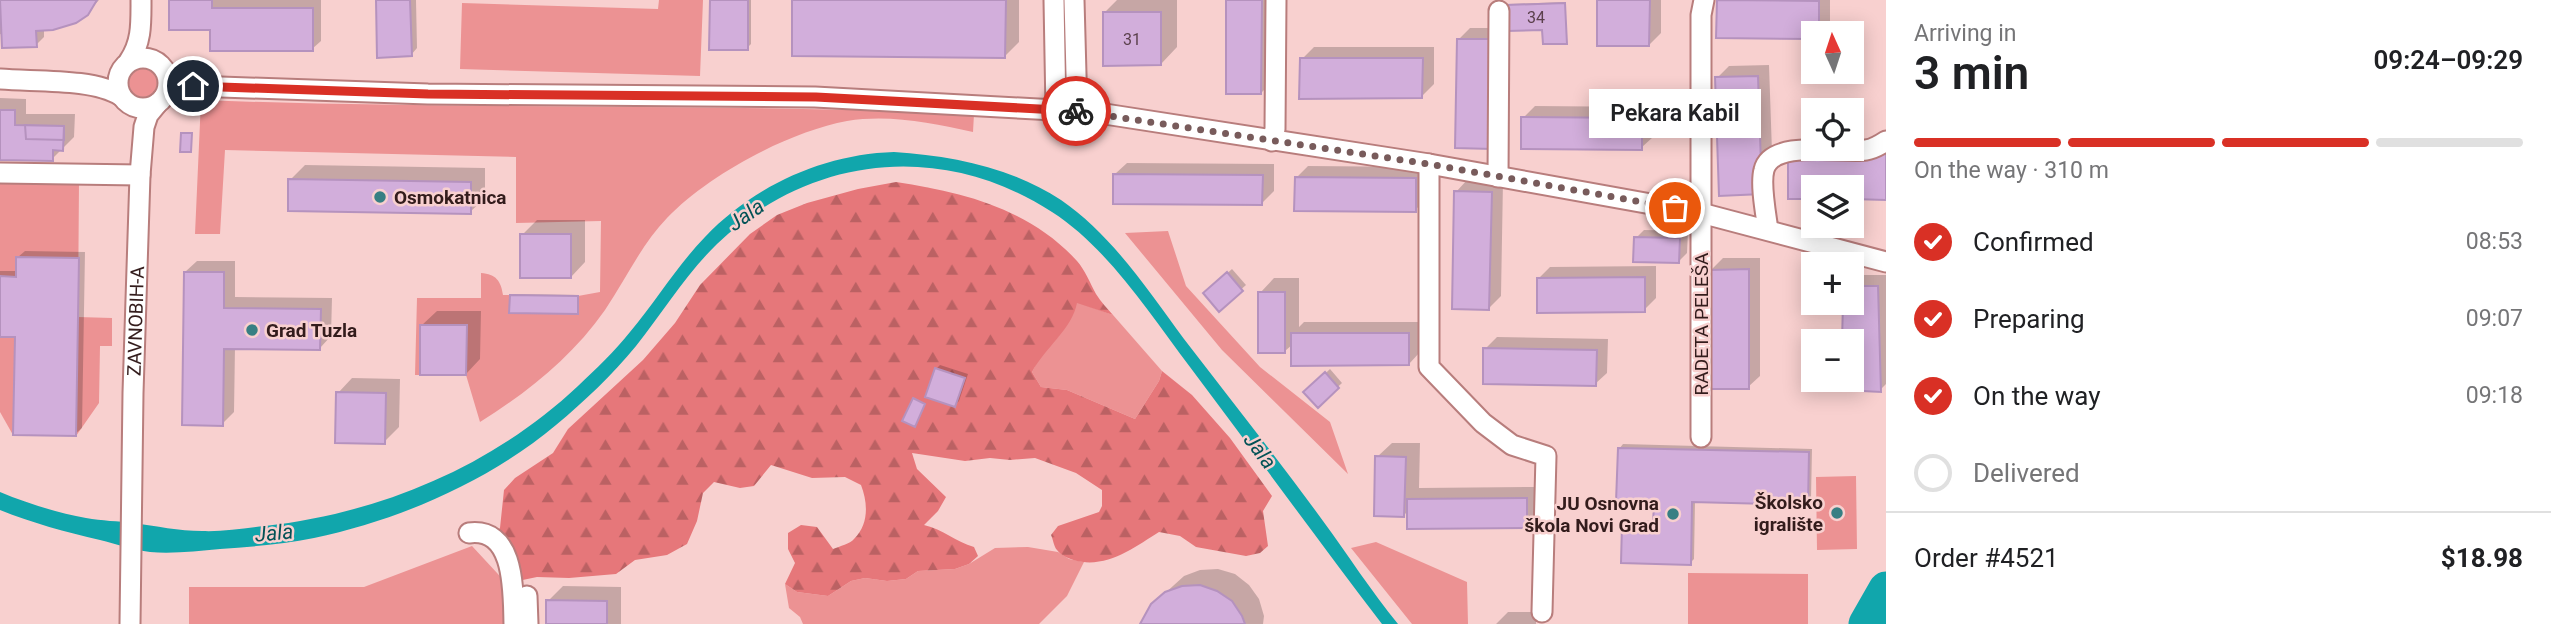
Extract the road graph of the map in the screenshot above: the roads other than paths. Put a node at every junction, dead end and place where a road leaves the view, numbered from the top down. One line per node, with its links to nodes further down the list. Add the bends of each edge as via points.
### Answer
1 (1054, 0): 15 (street)
2 (1074, 0): 16 (street)
3 (1276, 0): 18 (street)
4 (1704, 0): 24 (street, RADETA PELEŠA)
5 (141, 3): 7 (street)
6 (1499, 11): 23 (street)
7 (141, 35): 8 (street); 9 (street, via 147,51)
8 (126, 64): 9 (street, via 144,57); 11 (street); 13 (street, via 117,81)
9 (161, 66): 12 (street); 14 (street, via 168,84)
10 (0, 79): 11 (street)
11 (94, 84): 13 (street)
12 (193, 86): 14 (street, via 175,89); 15 (street, via 414,94 816,97)
13 (124, 99): 14 (street, via 142,108); 17 (street)
14 (160, 101): 17 (street)
15 (1056, 111): 16 (street)
16 (1077, 111): 18 (street)
17 (144, 127): 22 (street, ZAVNOBIH-A)
18 (1272, 141): 20 (street)
19 (1886, 141): 25 (street, via 1868,150 1778,153 1763,171)
20 (1429, 164): 23 (street); 30 (street, via 1429,367 1483,423 1512,445 1546,456)
21 (0, 173): 22 (street)
22 (141, 175): 31 (street, ZAVNOBIH-A)
23 (1498, 177): 24 (street)
24 (1701, 213): 25 (street); 27 (street, RADETA PELEŠA)
25 (1768, 230): 26 (street)
26 (1886, 262)
27 (1701, 438)
28 (469, 533): 32 (street, via 487,534 502,549 513,582)
29 (527, 596): 33 (street)
30 (1542, 612)
31 (130, 624)
32 (514, 624)
33 (528, 624)

